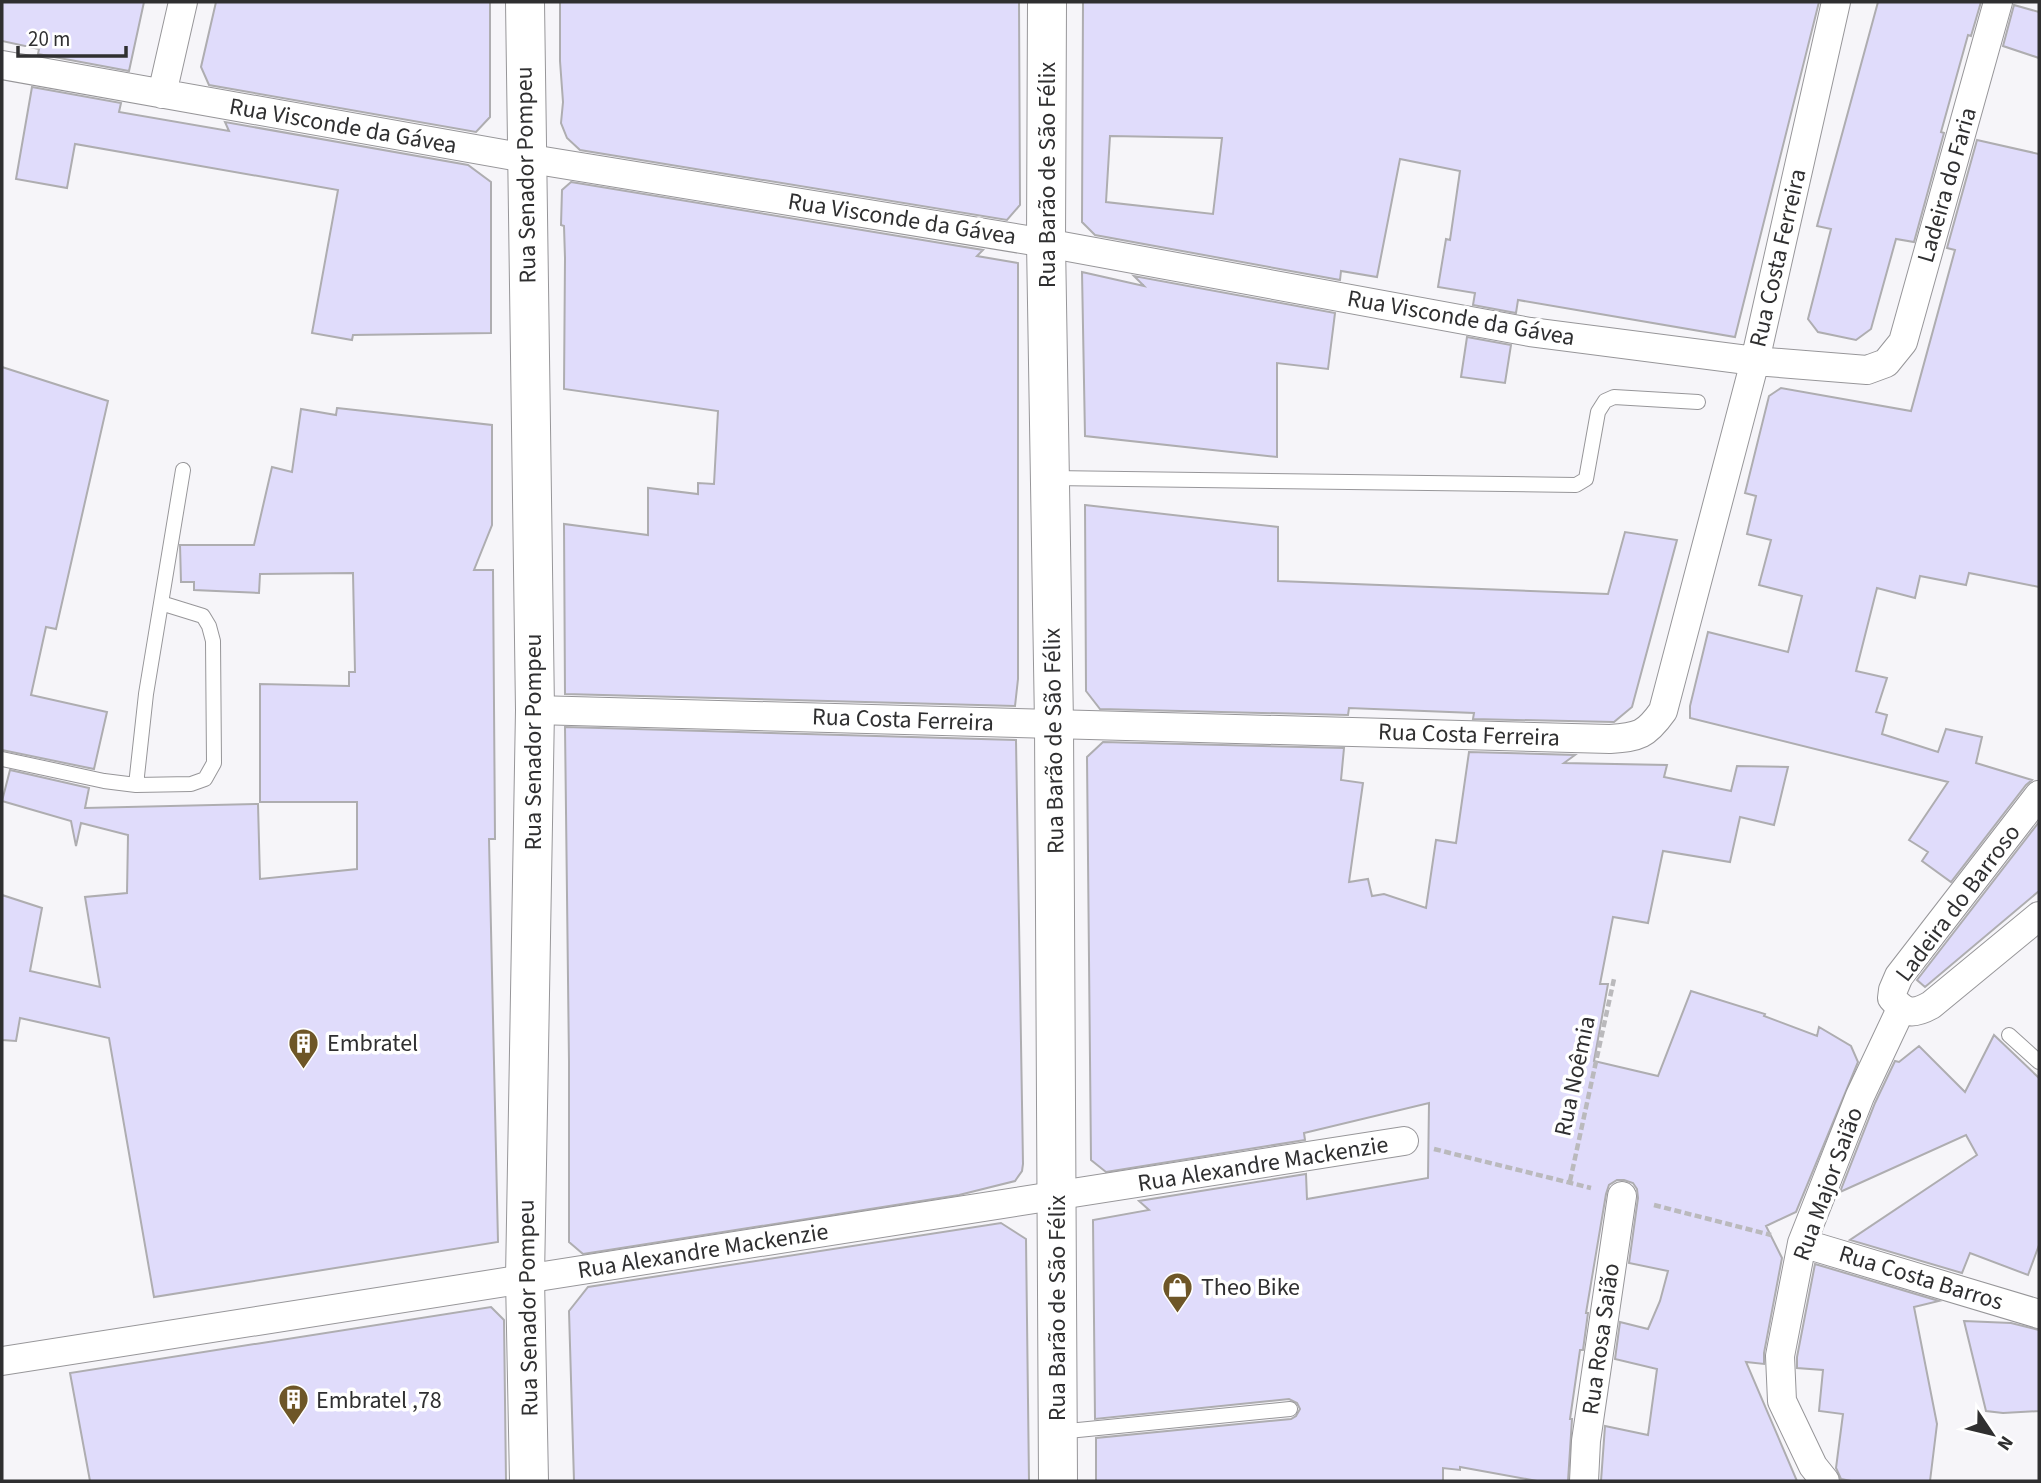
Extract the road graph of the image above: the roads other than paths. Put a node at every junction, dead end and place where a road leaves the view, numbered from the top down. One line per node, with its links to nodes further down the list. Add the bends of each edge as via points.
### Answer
1 (183, 2): 7 (street)
2 (525, 2): 8 (street, Rua Senador Pompeu)
3 (1047, 2): 9 (street, Rua Barão de São Félix)
4 (1836, 2): 10 (street, Rua Costa Ferreira)
5 (1998, 2): 11 (street, Ladeira do Faria, via 1903,342)
6 (2, 65): 7 (street, Rua Visconde da Gávea)
7 (162, 94): 8 (street, Rua Visconde da Gávea)
8 (525, 158): 9 (street, Rua Visconde da Gávea); 16 (street, Rua Senador Pompeu)
9 (1046, 243): 10 (street, Rua Visconde da Gávea, via 1530,332); 14 (street, Rua Barão de São Félix)
10 (1755, 361): 11 (street, Rua Visconde da Gávea, via 1867,370); 17 (street, Rua Costa Ferreira, via 1663,711 1637,737)
11 (1886, 363)
12 (1698, 402): 14 (lane, via 1614,397 1605,401 1598,412 1586,479 1576,485)
13 (183, 470): 15 (lane)
14 (1050, 478): 17 (street, Rua Barão de São Félix)
15 (161, 603): 19 (lane); 19 (lane, via 203,616 214,641 214,763 205,779 191,784)
16 (535, 710): 17 (street, Rua Costa Ferreira); 29 (street, Rua Senador Pompeu)
17 (1054, 724): 27 (street, Rua Barão de São Félix)
18 (2, 759): 19 (lane)
19 (136, 785)
20 (2039, 795): 22 (street, Ladeira do Barroso, via 1899,976 1892,999)
21 (2039, 916): 22 (street, Ladeira do Barroso, via 1931,1005 1919,1012)
22 (1901, 1009): 28 (street, Rua Major Saião, via 1860,1096)
23 (2009, 1035): 24 (lane)
24 (2039, 1062)
25 (1404, 1141): 27 (street, Rua Alexandre Mackenzie)
26 (1622, 1196): 36 (street, Rua Rosa Saião)
27 (1057, 1198): 29 (street, Rua Alexandre Mackenzie); 33 (street, Rua Barão de São Félix)
28 (1802, 1243): 30 (street, Rua Costa Barros); 37 (street, Rua Major Saião, via 1780,1356 1782,1401)
29 (524, 1278): 31 (street, Rua Alexandre Mackenzie); 34 (street, Rua Senador Pompeu)
30 (2039, 1314)
31 (2, 1361)
32 (1290, 1409): 33 (lane)
33 (1058, 1432): 35 (street, Rua Barão de São Félix)
34 (529, 1481)
35 (1058, 1481)
36 (1584, 1481)
37 (1825, 1481)

